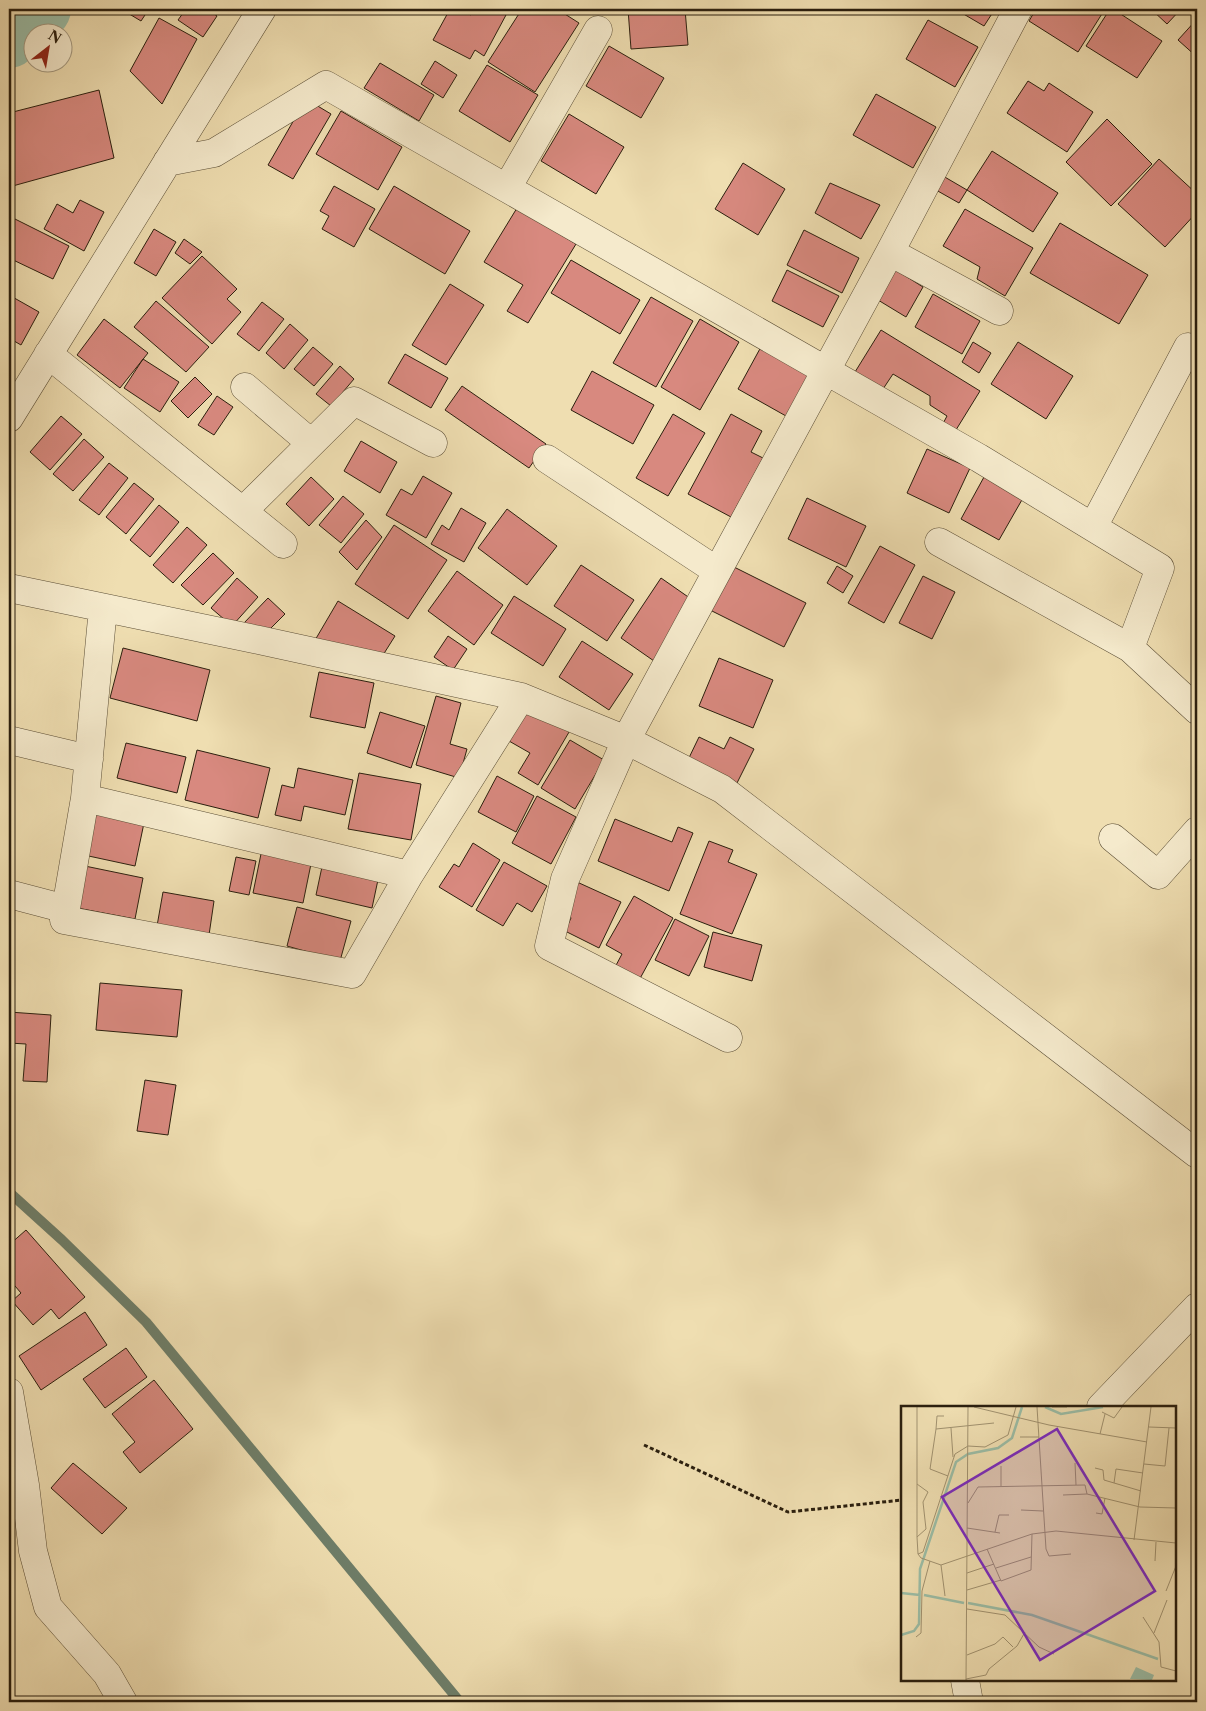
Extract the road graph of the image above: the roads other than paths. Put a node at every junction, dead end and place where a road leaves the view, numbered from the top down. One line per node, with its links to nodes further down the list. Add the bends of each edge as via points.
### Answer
1 (262, 9): 4 (street)
2 (1018, 9): 6 (street)
3 (598, 30): 5 (street)
4 (167, 162): 5 (street, via 214,153 326,85); 9 (street)
5 (507, 188): 10 (street)
6 (890, 252): 7 (street); 10 (street)
7 (999, 311)
8 (1188, 347): 17 (street)
9 (48, 354): 12 (street); 16 (street)
10 (826, 371): 17 (street); 20 (street)
11 (245, 387): 13 (street)
12 (9, 418)
13 (311, 443): 14 (street, via 354,401); 16 (street)
14 (433, 443)
15 (547, 459): 20 (street)
16 (243, 511): 19 (street)
17 (1093, 527): 23 (street, via 1160,568)
18 (939, 542): 23 (street)
19 (283, 544)
20 (717, 571): 27 (street)
21 (9, 588): 22 (street)
22 (103, 608): 24 (street); 28 (street)
23 (1130, 648): 25 (street)
24 (521, 697): 27 (street); 32 (street)
25 (1197, 710)
26 (9, 740): 28 (street)
27 (626, 740): 35 (street, via 565,879 549,946); 36 (street, via 722,789)
28 (89, 759): 29 (street)
29 (85, 798): 32 (street); 34 (street)
30 (1197, 831): 31 (street, via 1158,875)
31 (1113, 838)
32 (408, 875): 34 (street, via 352,974 64,920)
33 (9, 894): 34 (street)
34 (66, 909)
35 (728, 1038)
36 (1197, 1154)
37 (1197, 1307): 39 (street)
38 (9, 1392): 40 (street)
39 (1102, 1406)
40 (12, 1423): 42 (street, via 33,1551 48,1607 107,1674)
41 (965, 1681): 43 (street)
42 (123, 1702)
43 (969, 1702)

